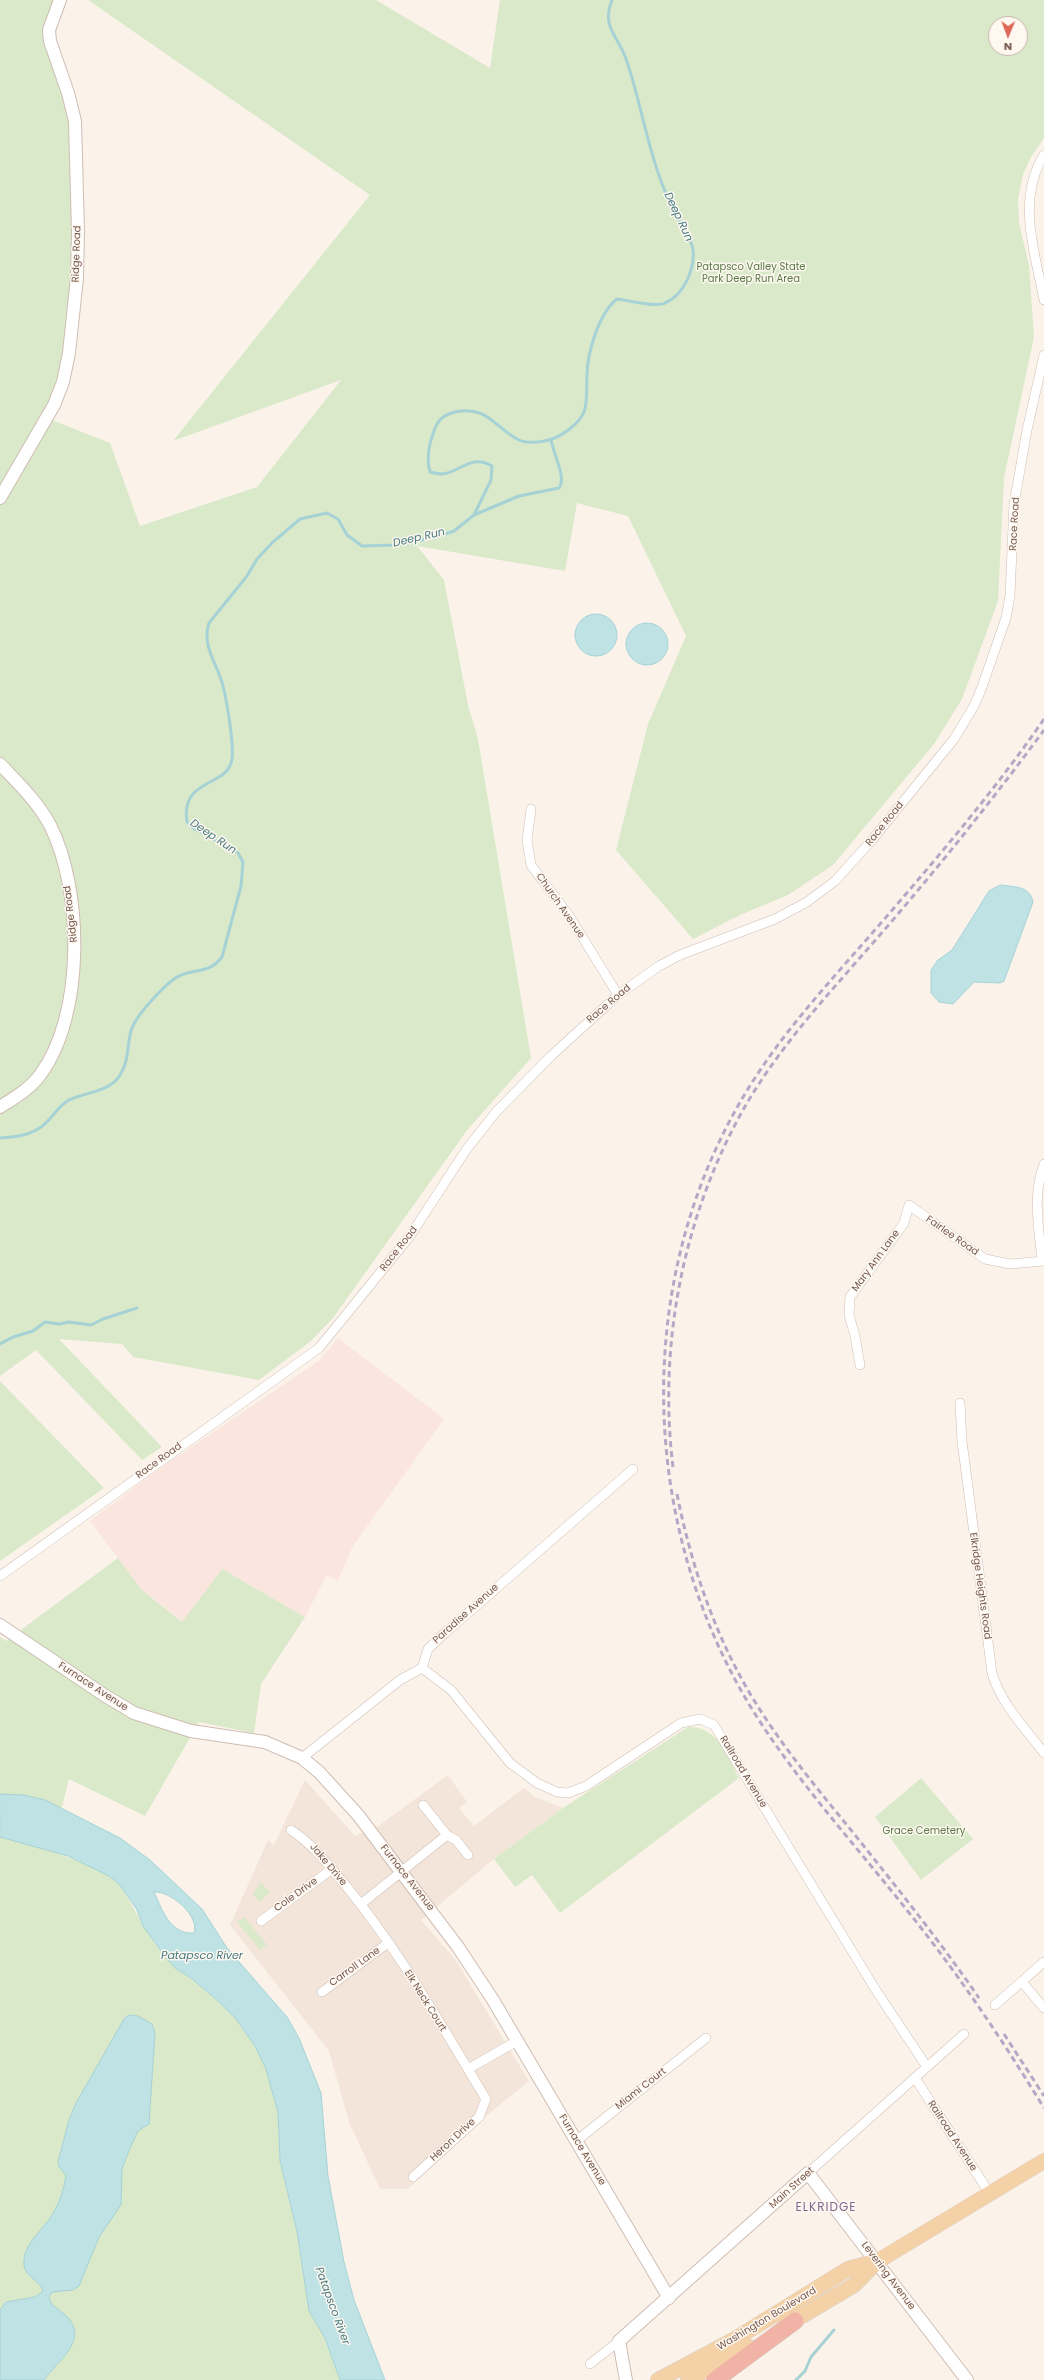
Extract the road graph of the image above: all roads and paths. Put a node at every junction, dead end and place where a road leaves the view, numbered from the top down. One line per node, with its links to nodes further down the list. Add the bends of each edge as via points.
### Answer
1 (60, 0): 5 (street, Ridge Road, via 49,30 50,41 75,121 78,232 77,278 69,353 63,382 54,405)
2 (1044, 155): 3 (street, via 1033,181 1029,208 1031,233)
3 (1044, 300)
4 (1044, 355): 8 (street, Race Road, via 1014,504 1013,573 1006,618 982,686 964,723 872,840 835,881 819,894 774,919 680,955 659,966)
5 (0, 498)
6 (0, 764): 9 (street, Ridge Road, via 32,798 50,826 66,872 73,910 75,950 67,1006 57,1046 40,1076 28,1088)
7 (531, 809): 8 (street, Church Avenue, via 527,840 531,865 570,917)
8 (618, 995): 16 (street, Race Road, via 551,1056 496,1112 466,1150 410,1236 319,1348)
9 (0, 1106)
10 (1044, 1164): 12 (street, via 1036,1200)
11 (909, 1206): 12 (street, Fairlee Road, via 985,1259 1010,1264); 13 (street, Mary Ann Lane, via 904,1223 850,1298 849,1315 856,1336)
12 (1043, 1261)
13 (860, 1365)
14 (960, 1403): 19 (street, Elkridge Heights Road, via 964,1455 992,1673 997,1689 1007,1705)
15 (634, 1469): 18 (street, Paradise Avenue, via 446,1632 428,1650)
16 (0, 1576)
17 (0, 1625): 20 (street, Furnace Avenue, via 134,1713 191,1731 265,1742)
18 (422, 1668): 20 (street, via 400,1680); 38 (street, Railroad Avenue, via 451,1690 510,1763 537,1783 558,1792 568,1793 586,1786 681,1723 700,1720 714,1725 881,1999)
19 (1044, 1753)
20 (302, 1758): 26 (street, Furnace Avenue, via 336,1790)
21 (423, 1805): 23 (street)
22 (291, 1830): 25 (street, Jake Drive, via 308,1841)
23 (447, 1835): 24 (street, via 456,1840); 26 (street)
24 (468, 1855)
25 (332, 1869): 27 (street, Jake Drive); 28 (street, Cole Drive)
26 (401, 1872): 27 (street); 37 (street, Furnace Avenue, via 458,1947)
27 (361, 1904): 29 (street, Elk Neck Court)
28 (261, 1921)
29 (388, 1943): 32 (street, Carroll Lane); 39 (street, Elk Neck Court)
30 (1044, 1962): 31 (street)
31 (1022, 1982): 33 (street); 34 (street)
32 (322, 1992)
33 (995, 2005)
34 (1044, 2008)
35 (964, 2034): 38 (street, Main Street)
36 (706, 2038): 42 (street, Miami Court)
37 (517, 2041): 39 (street); 42 (street, Furnace Avenue)
38 (927, 2067): 40 (street, Main Street)
39 (468, 2069): 41 (street, Elk Neck Court)
40 (915, 2078): 44 (street, Main Street); 46 (street, Railroad Avenue)
41 (486, 2099): 45 (street, Heron Drive, via 479,2117)
42 (576, 2140): 48 (street, Furnace Avenue)
43 (1044, 2161): 46 (main road, Washington Boulevard)
44 (808, 2173): 47 (street, Levering Avenue); 48 (street, Main Street)
45 (413, 2177)
46 (990, 2194): 47 (main road, Washington Boulevard)
47 (878, 2261): 49 (main road, Washington Boulevard, via 854,2285); 53 (main road, Washington Boulevard, via 848,2269 735,2339); 56 (street, Levering Avenue)
48 (669, 2298): 50 (street, Main Street)
49 (795, 2321): 54 (main road, Washington Boulevard); 55 (highway)
50 (620, 2341): 51 (street, Main Street); 52 (street)
51 (590, 2364)
52 (626, 2380)
53 (658, 2380)
54 (688, 2380)
55 (715, 2380)
56 (967, 2380)

